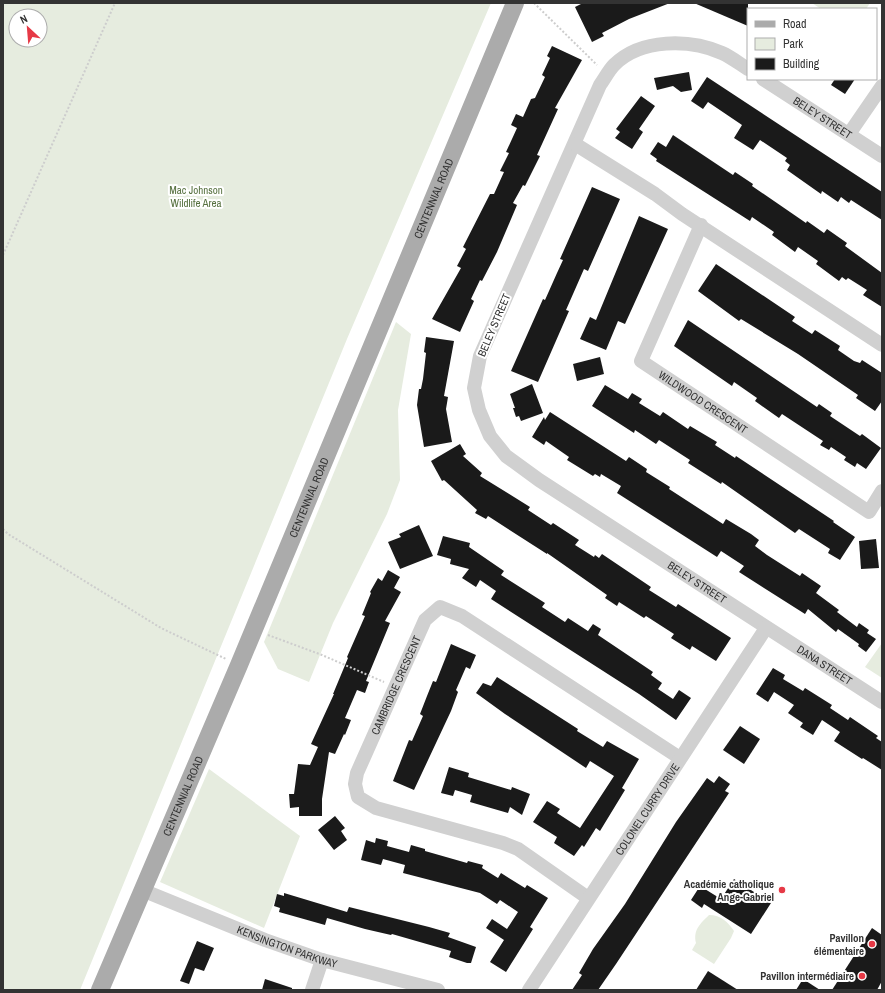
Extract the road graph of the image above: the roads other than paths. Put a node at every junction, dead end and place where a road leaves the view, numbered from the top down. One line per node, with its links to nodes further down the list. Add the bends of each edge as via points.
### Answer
1 (515, 3): 14 (main road, CENTENNIAL ROAD, via 254,630)
2 (747, 68): 6 (street, BELEY STREET, via 722,53 694,44 666,43 638,50 615,64 600,85)
3 (765, 80): 5 (street, BELEY STREET)
4 (882, 86): 5 (street)
5 (849, 134): 7 (street, BELEY STREET)
6 (574, 144): 8 (street); 11 (street, BELEY STREET, via 480,356 474,388 479,410 490,436 506,456)
7 (882, 156)
8 (701, 225): 9 (street); 10 (street, WILDWOOD CRESCENT, via 641,361 869,512)
9 (882, 345)
10 (882, 491)
11 (766, 628): 12 (street, DANA STREET); 13 (street, COLONEL CURRY DRIVE)
12 (882, 702)
13 (680, 758): 15 (street, COLONEL CURRY DRIVE); 15 (street, CAMBRIDGE CRESCENT, via 462,616 440,607 425,620 358,773 355,784 358,797 376,808 518,849)
14 (142, 890): 16 (street, KENSINGTON PARKWAY, via 265,940); 17 (main road, CENTENNIAL ROAD)
15 (588, 898): 20 (street, COLONEL CURRY DRIVE)
16 (322, 960): 18 (street); 19 (street, KENSINGTON PARKWAY)
17 (100, 990)
18 (312, 990)
19 (438, 990)
20 (529, 990)

